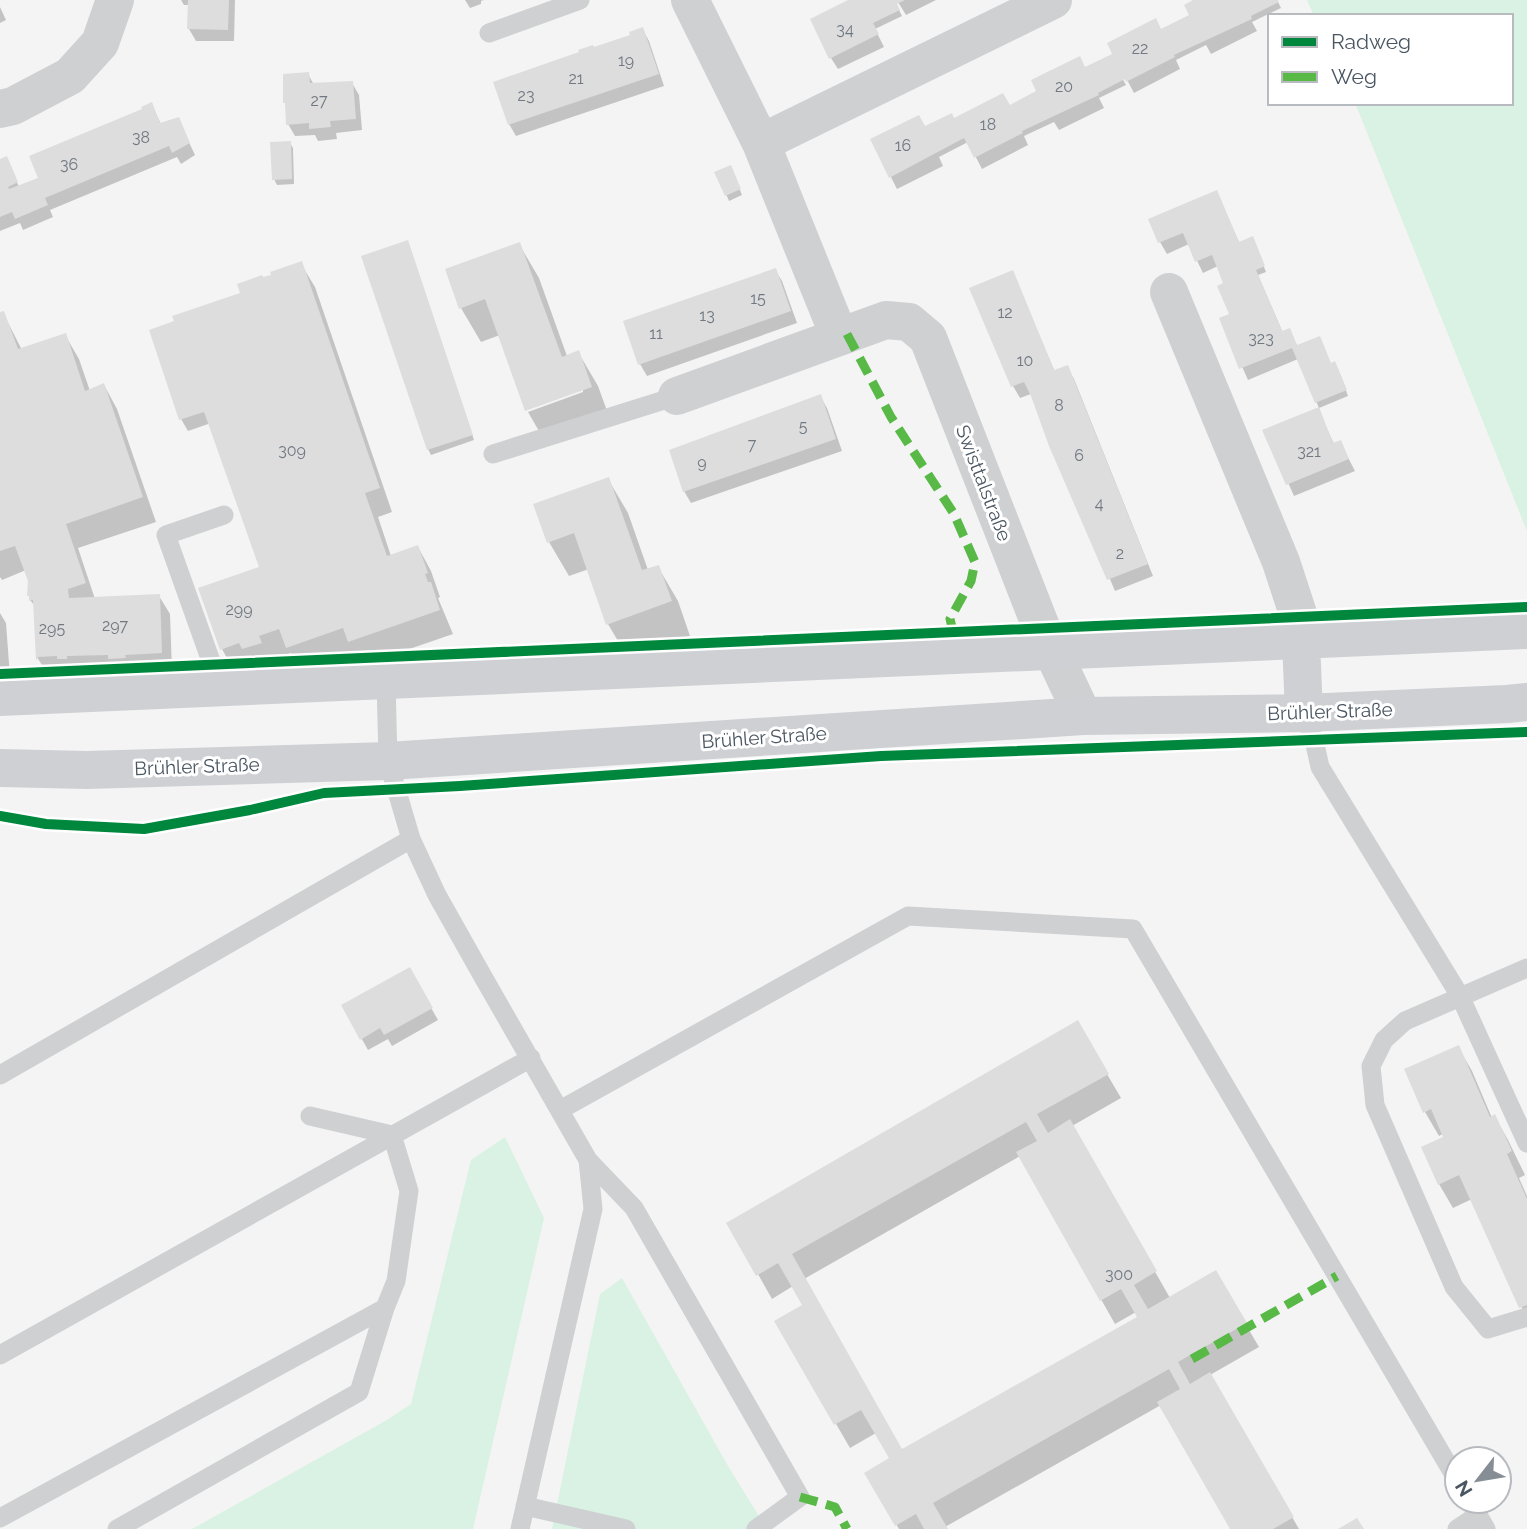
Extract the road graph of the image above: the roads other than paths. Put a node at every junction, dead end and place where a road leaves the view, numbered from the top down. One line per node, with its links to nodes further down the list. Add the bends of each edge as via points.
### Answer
1 (115, 0): 6 (street, via 100,43 70,76 13,106)
2 (580, 0): 5 (lane)
3 (690, 0): 7 (street)
4 (1053, 0): 7 (street)
5 (489, 33)
6 (0, 108)
7 (761, 143): 9 (street)
8 (1169, 292): 14 (street, via 1281,562 1299,617)
9 (839, 336): 10 (street, Swisttalstraße); 15 (street, Swisttalstraße, via 886,320 909,322 928,338)
10 (677, 396): 11 (lane, Swisttalstraße)
11 (493, 454)
12 (224, 515): 17 (lane, via 166,535 212,664)
13 (1527, 630): 14 (main road)
14 (1301, 641): 15 (main road); 20 (main road)
15 (1053, 650): 16 (main road); 21 (street, Swisttalstraße)
16 (386, 680): 17 (main road); 22 (lane)
17 (215, 687): 18 (main road)
18 (0, 697)
19 (1527, 702): 20 (main road, Brühler Straße)
20 (1304, 713): 21 (main road, Brühler Straße); 26 (lane, via 1320,767)
21 (1083, 716): 22 (main road, Brühler Straße)
22 (388, 761): 23 (main road, Brühler Straße, via 87,770); 24 (lane)
23 (0, 768)
24 (411, 839): 27 (lane, via 450,918); 28 (lane)
25 (1527, 968): 26 (lane)
26 (1460, 996): 32 (lane); 35 (lane, via 1405,1021 1384,1040 1371,1066 1375,1105 1454,1286 1488,1329)
27 (531, 1058): 29 (lane); 31 (lane)
28 (0, 1074)
29 (560, 1110): 33 (lane); 37 (lane, via 908,916 1133,929)
30 (310, 1116): 31 (lane)
31 (392, 1135): 34 (lane, via 409,1191 396,1281); 36 (lane)
32 (1527, 1143)
33 (588, 1160): 38 (lane, via 593,1209); 44 (lane, via 634,1208 800,1497)
34 (385, 1308): 40 (lane); 41 (lane, via 359,1392)
35 (1527, 1317)
36 (0, 1355)
37 (1443, 1456)
38 (525, 1506): 42 (lane); 43 (lane)
39 (1478, 1515): 45 (lane)
40 (0, 1518)
41 (117, 1529)
42 (520, 1529)
43 (626, 1529)
44 (756, 1529)
45 (1457, 1529)

